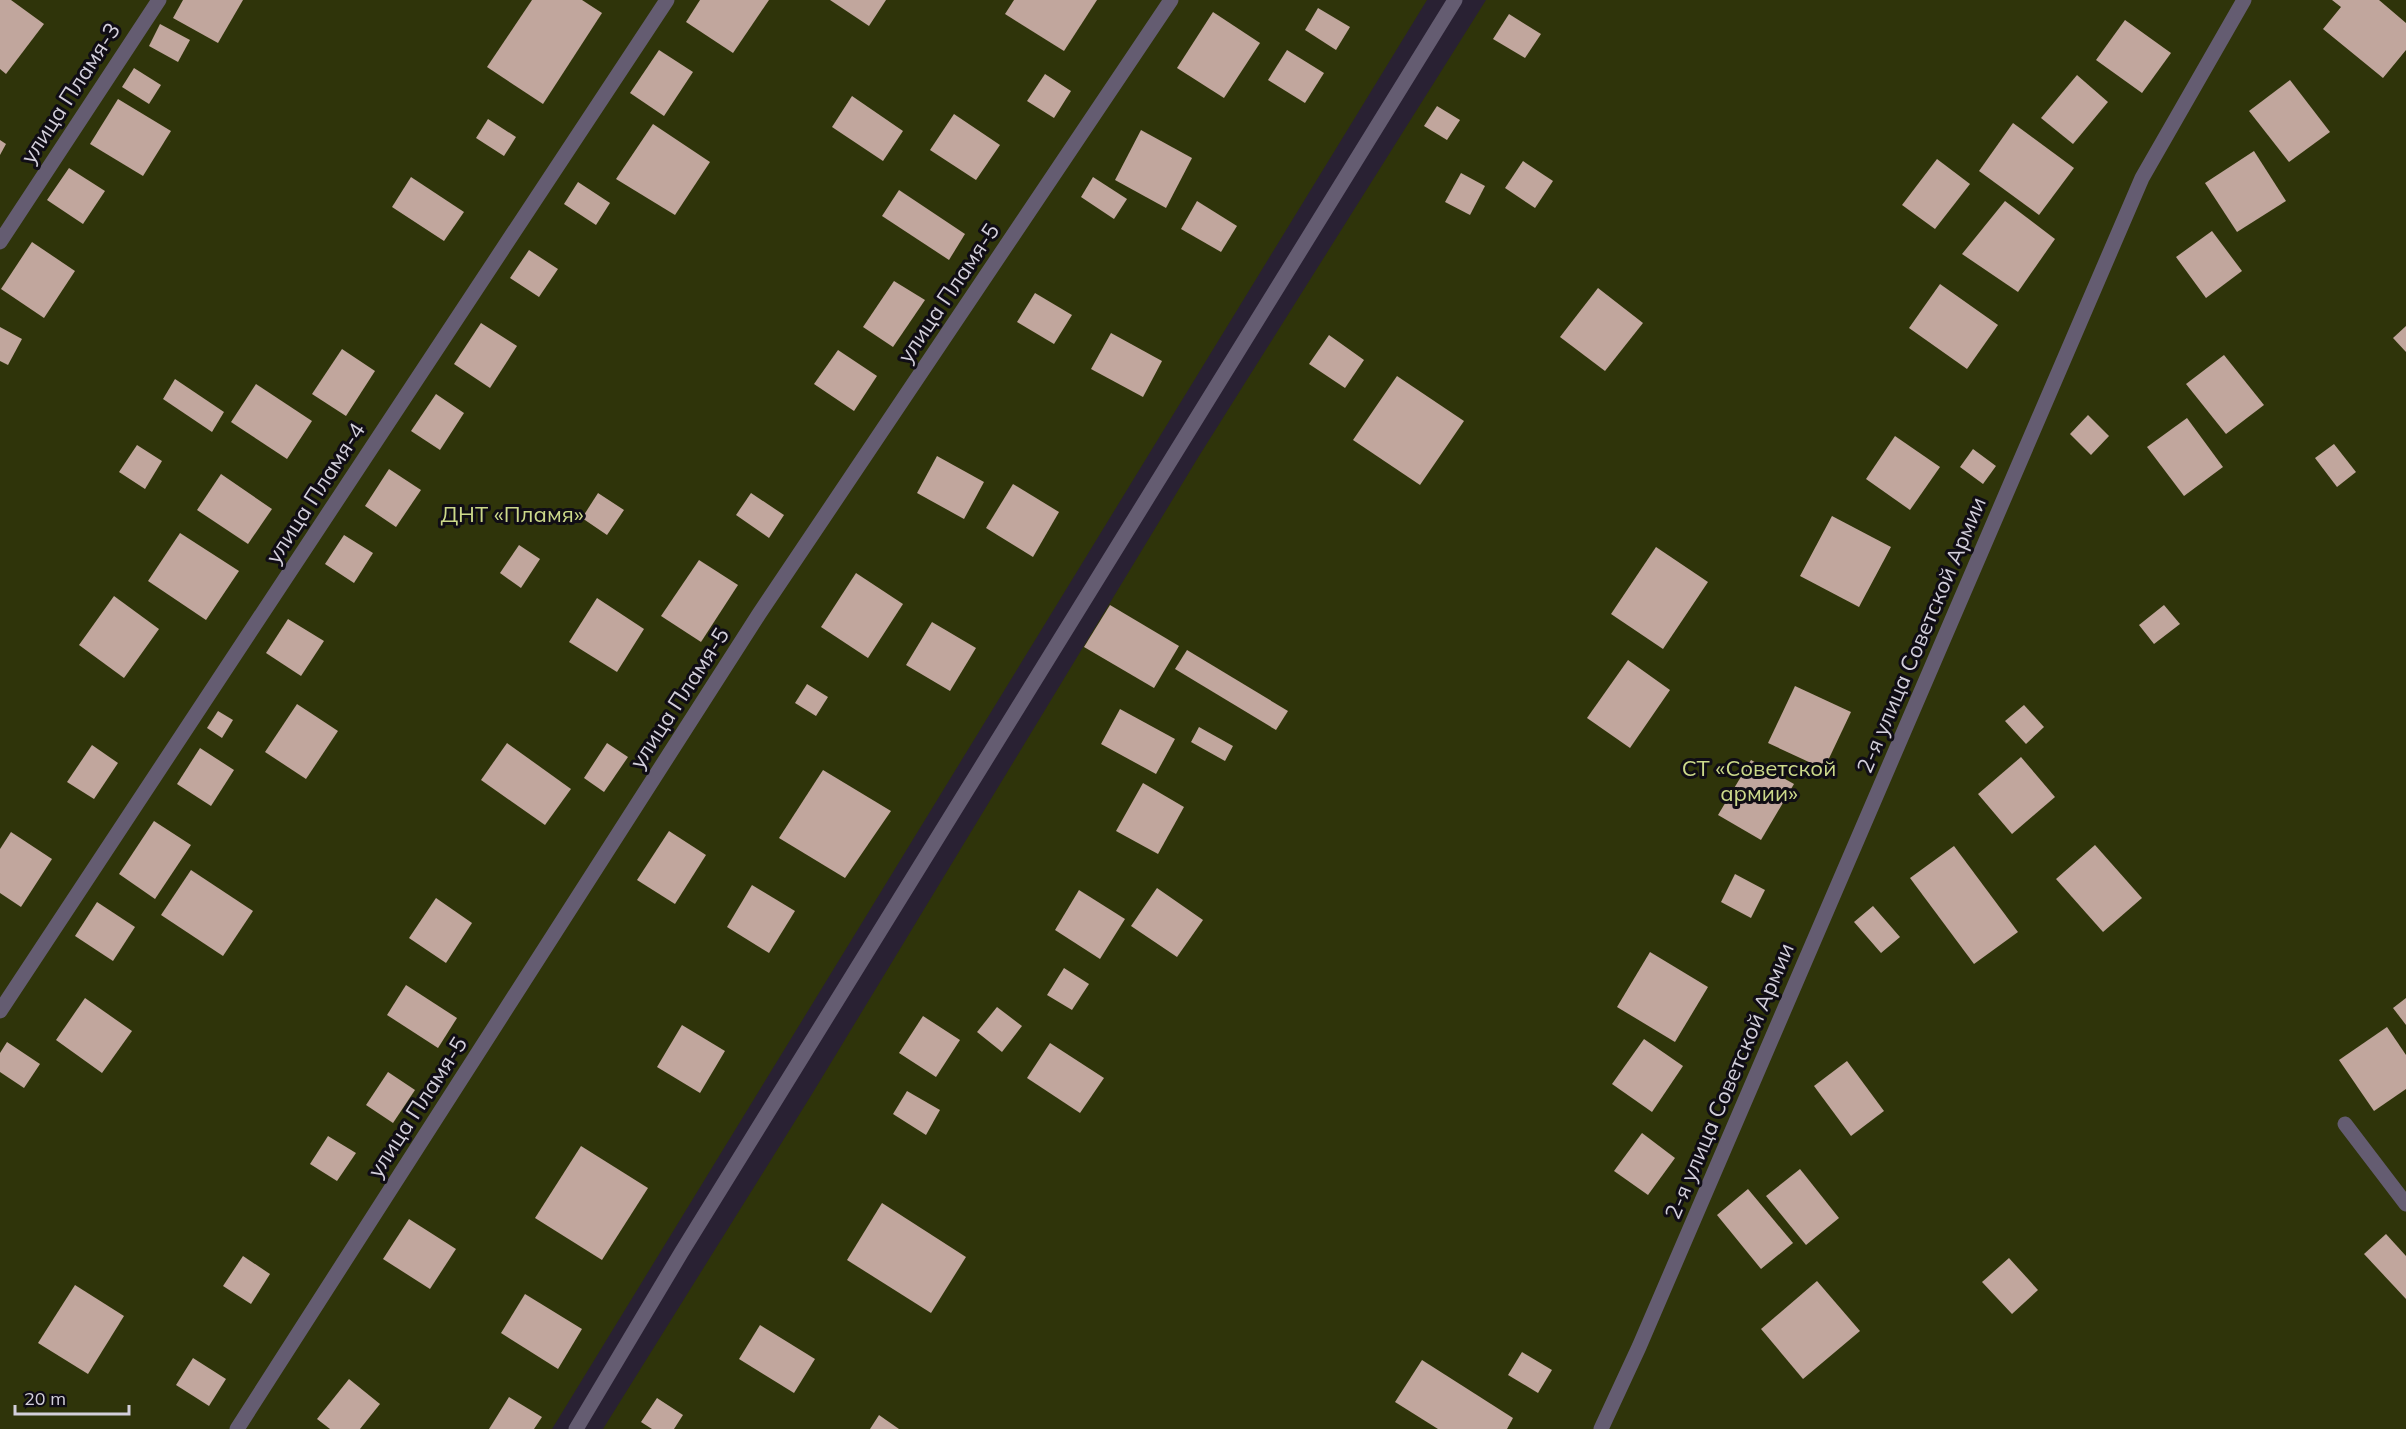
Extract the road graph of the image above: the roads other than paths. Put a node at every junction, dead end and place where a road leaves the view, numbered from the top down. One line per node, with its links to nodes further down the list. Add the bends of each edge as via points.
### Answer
1 (159, 0): 6 (street, улица Пламя-3)
2 (667, 0): 7 (street, улица Пламя-4)
3 (1171, 0): 10 (street, улица Пламя-5, via 759,614)
4 (1455, 0): 11 (street)
5 (2244, 0): 12 (street, 2-я улица Советской Армии, via 2142,178)
6 (0, 242)
7 (0, 1011)
8 (2345, 1124): 9 (street)
9 (2406, 1204)
10 (237, 1429)
11 (576, 1429)
12 (1601, 1429)

